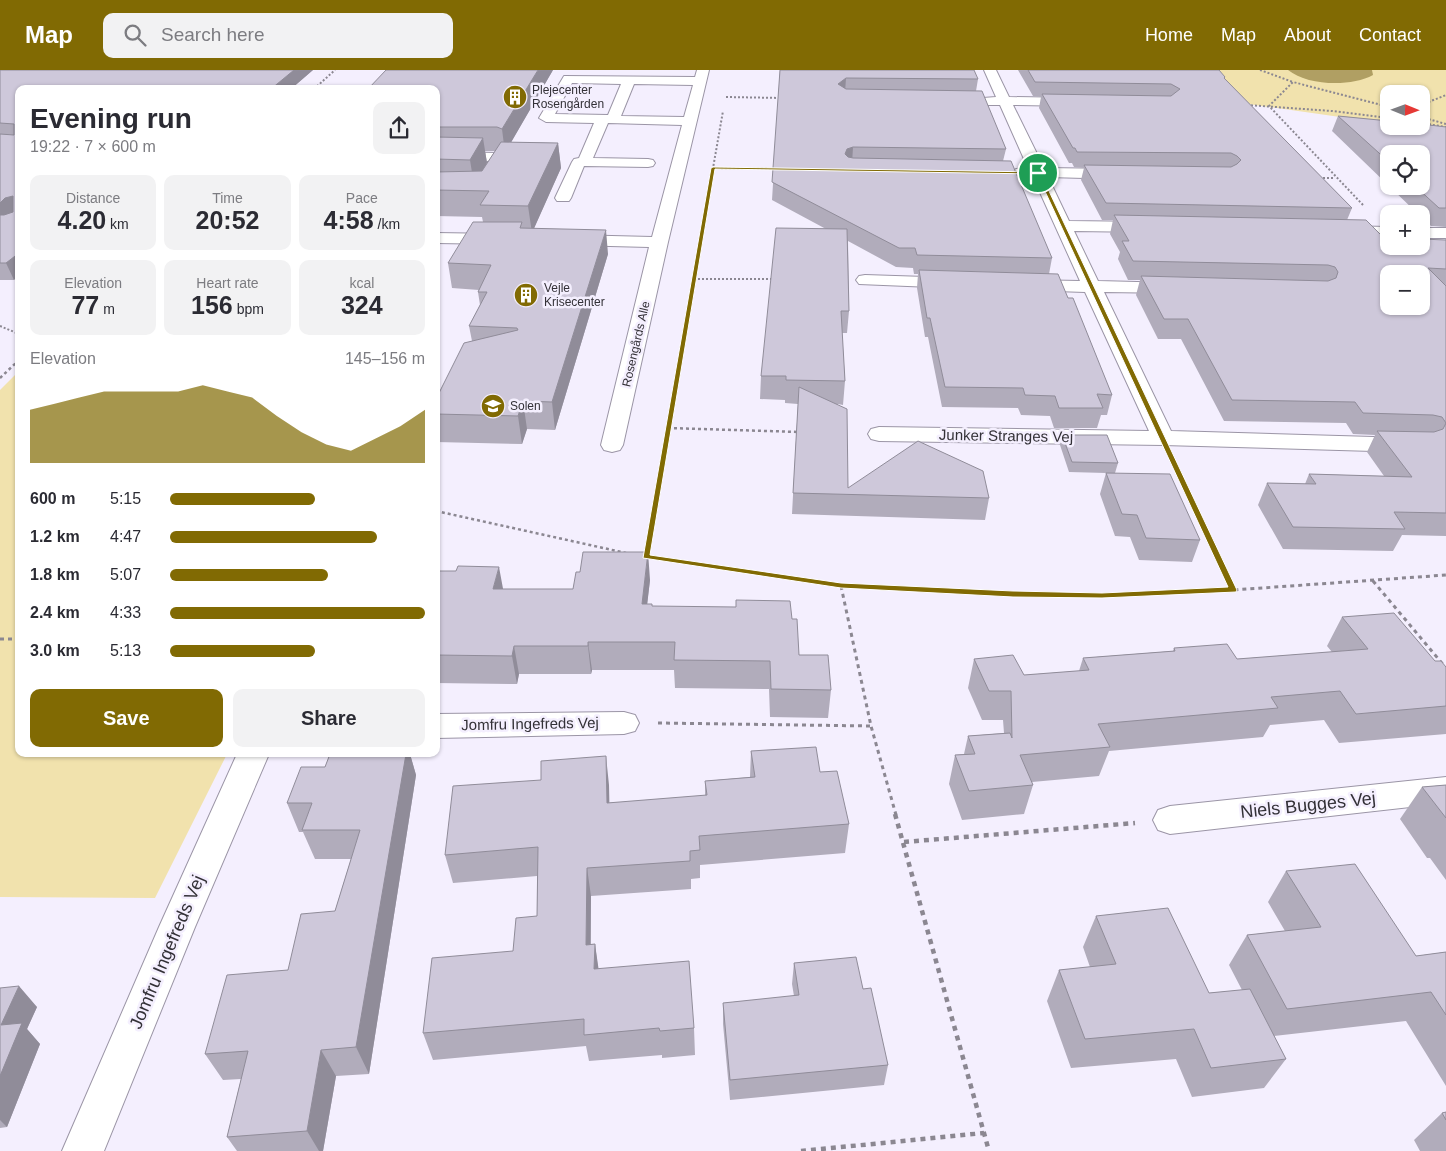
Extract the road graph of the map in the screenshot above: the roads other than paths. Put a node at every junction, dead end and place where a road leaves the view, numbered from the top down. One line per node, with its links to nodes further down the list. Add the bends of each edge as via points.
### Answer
1 (990, 70): 5 (street)
2 (701, 76): 3 (street); 8 (street, Rosengårds Alle)
3 (629, 80): 7 (street); 7 (street, via 568,79 546,118)
4 (975, 101): 5 (street)
5 (1005, 101): 6 (street); 16 (street)
6 (1091, 103)
7 (608, 119): 8 (street); 13 (street)
8 (690, 121): 29 (street, Rosengårds Alle)
9 (440, 156): 10 (street, via 500,157)
10 (499, 160): 11 (street); 18 (street, via 480,192)
11 (519, 160)
12 (558, 161): 13 (street)
13 (581, 162): 14 (street); 19 (street)
14 (648, 163)
15 (1009, 172): 16 (street)
16 (1038, 173): 17 (street); 20 (street)
17 (1137, 174)
18 (440, 191)
19 (564, 198)
20 (1063, 226): 21 (street); 33 (street)
21 (1162, 228)
22 (1320, 231): 23 (street)
23 (1380, 232)
24 (1430, 233): 25 (street)
25 (1446, 233)
26 (440, 238): 27 (street)
27 (518, 239)
28 (556, 240): 29 (street)
29 (659, 242): 37 (street, Rosengårds Alle)
30 (865, 280): 31 (street)
31 (974, 283)
32 (1013, 284): 33 (street)
33 (1092, 286): 34 (street); 36 (street)
34 (1191, 289)
35 (879, 434): 36 (street, Junker Stranges Vej)
36 (1163, 438): 38 (street, Junker Stranges Vej)
37 (612, 445)
38 (1422, 445)
39 (624, 723): 40 (street, Jomfru Ingefreds Vej)
40 (440, 726)
41 (252, 757): 44 (street, Jomfru Ingefreds Vej)
42 (1446, 790): 43 (street, Niels Bugges Vej)
43 (1170, 820)
44 (83, 1151)

